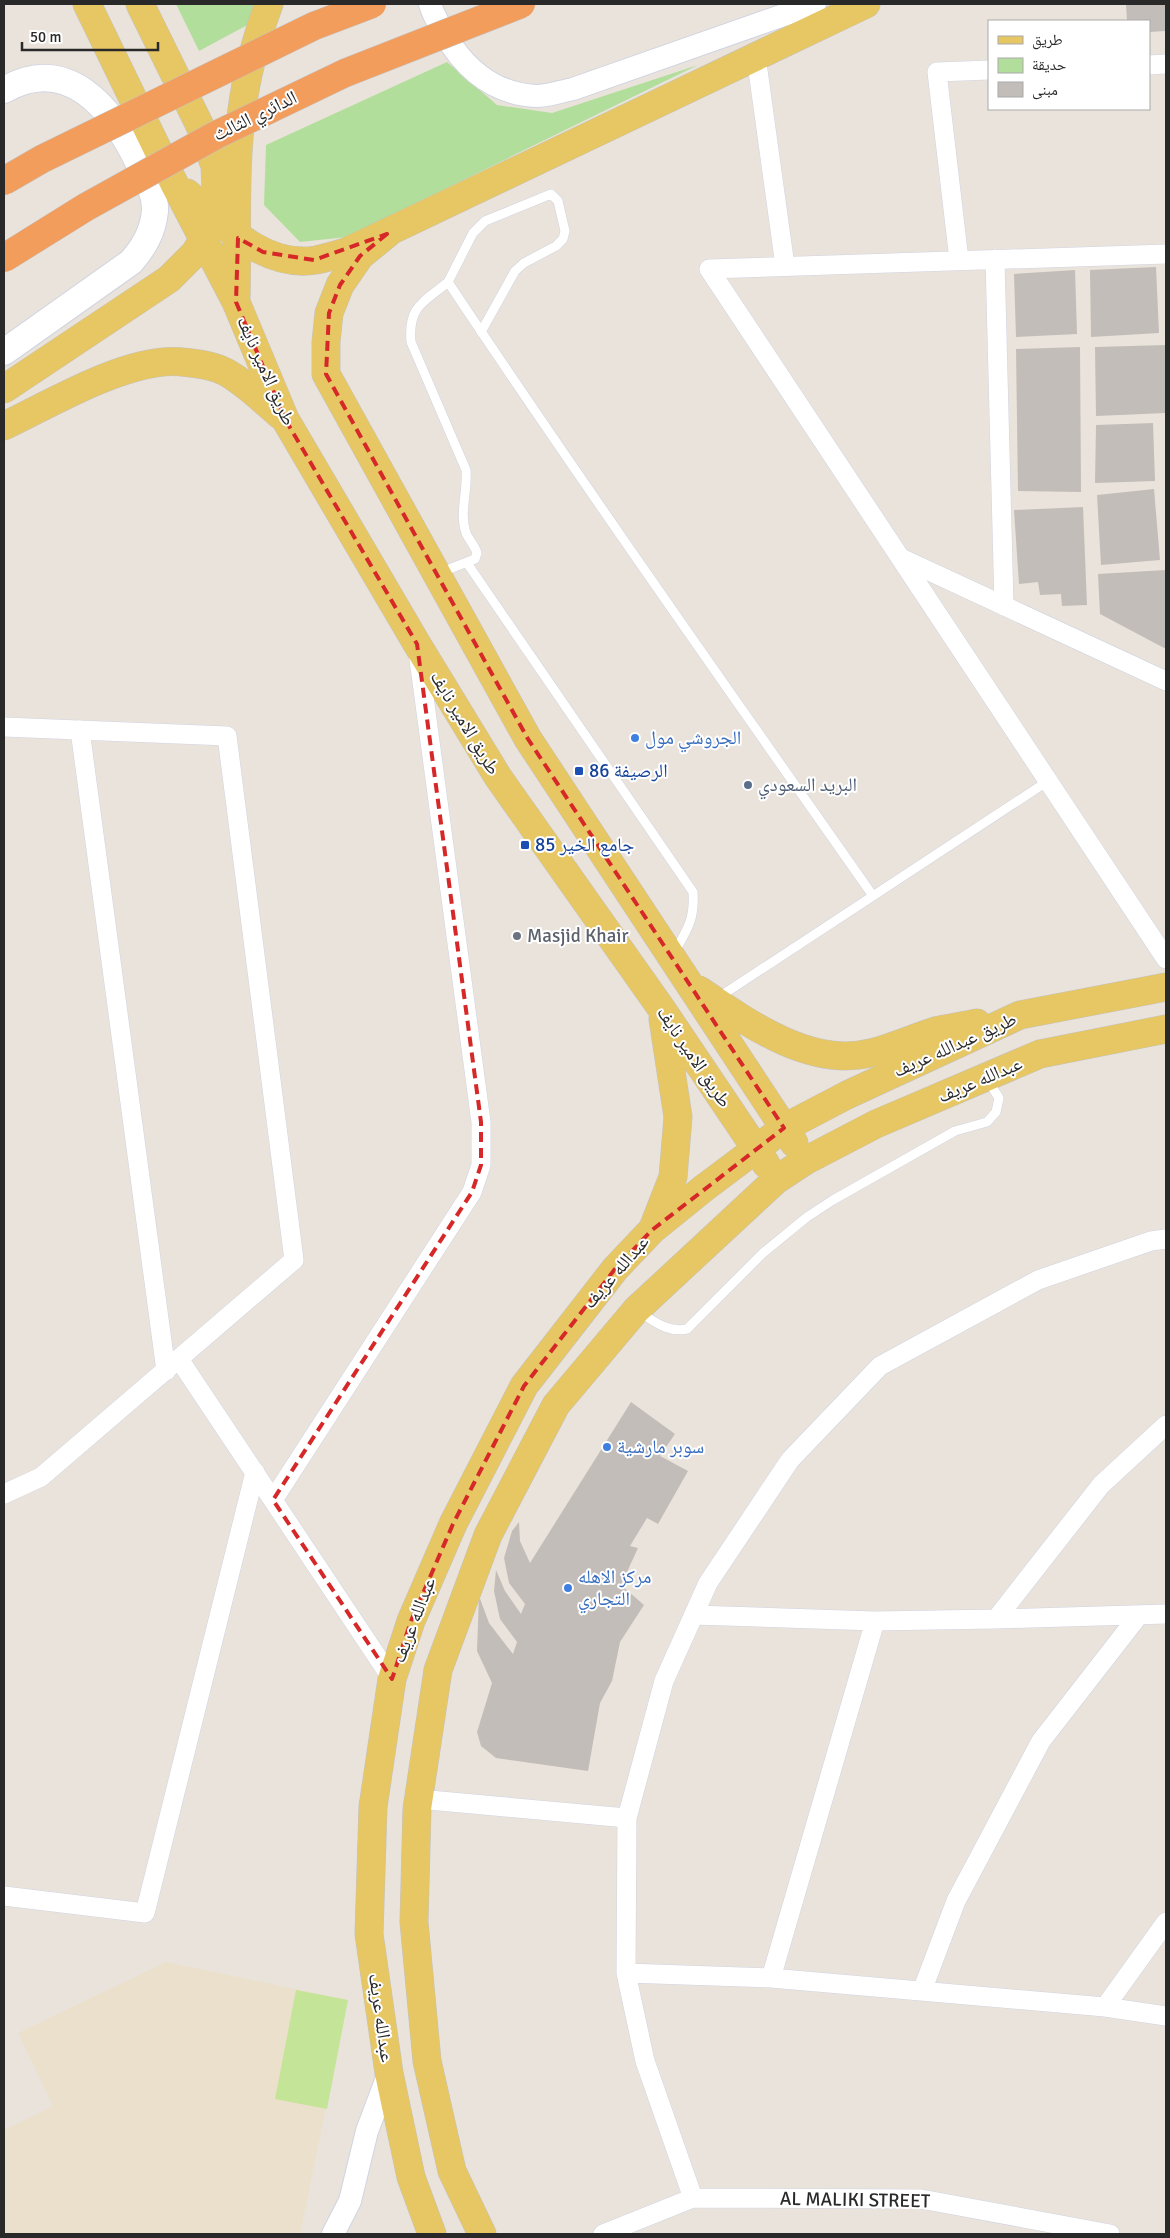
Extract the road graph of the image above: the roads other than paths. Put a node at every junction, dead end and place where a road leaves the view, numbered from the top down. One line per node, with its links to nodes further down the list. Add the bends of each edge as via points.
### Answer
1 (87, 4): 15 (main road, via 174,183)
2 (140, 4): 15 (main road, via 201,128 215,166 216,191)
3 (268, 4): 17 (main road, via 244,97 238,163)
4 (372, 4): 14 (highway, bridge, via 314,26 42,159)
5 (430, 4): 7 (street, via 457,55 480,77 512,93 538,96 573,89)
6 (521, 4): 19 (highway, الدائري الثالث, bridge, via 344,73 224,131 86,207)
7 (814, 4)
8 (866, 4): 9 (main road)
9 (756, 56): 16 (main road); 22 (street)
10 (1166, 64): 11 (street)
11 (1150, 65)
12 (988, 70): 21 (street, via 936,72)
13 (4, 90): 26 (main road, via 33,79 54,78 93,96 130,145 152,192 155,210 148,239 131,262)
14 (4, 181)
15 (208, 227): 17 (main road); 24 (main road, طريق الامير نايف); 27 (main road, via 184,266 169,279)
16 (387, 234): 17 (main road, via 346,252 314,260 292,260 262,252); 32 (main road, طريق الامير نايف, via 360,256 340,285 328,313 326,374)
17 (238, 238): 24 (main road)
18 (1166, 254): 20 (street)
19 (4, 258)
20 (995, 259): 21 (street); 33 (street)
21 (959, 260): 22 (street)
22 (786, 266): 30 (street, via 709,268)
23 (448, 282): 25 (lane); 25 (lane, via 473,233 485,221 550,194 555,196 565,231 563,239 515,270); 31 (lane, via 414,311 410,326 411,342 466,470 463,510 466,533 477,553 475,559)
24 (236, 302): 28 (main road, طريق الامير نايف)
25 (481, 332): 39 (lane)
26 (4, 352)
27 (4, 389)
28 (285, 419): 29 (main road, via 249,388 217,368 164,362 128,370 98,382); 34 (main road, طريق الامير نايف)
29 (4, 426)
30 (901, 558): 33 (street); 38 (street)
31 (467, 563): 32 (lane); 40 (lane, via 693,892 692,922)
32 (436, 574): 40 (main road, طريق الامير نايف, via 528,739)
33 (1004, 606): 35 (street)
34 (417, 644): 45 (main road, طريق الامير نايف, via 498,777); 60 (street, via 481,1122 481,1165 472,1192)
35 (1166, 681)
36 (4, 727): 37 (street)
37 (80, 730): 56 (street); 56 (street, via 227,736 294,1260)
38 (1048, 781): 39 (lane); 41 (street)
39 (873, 896): 44 (lane)
40 (671, 958): 42 (main road, طريق الامير نايف)
41 (1166, 959)
42 (687, 982): 44 (main road); 49 (main road, طريق الامير نايف)
43 (1166, 987): 46 (main road, طريق عبدالله عريف)
44 (714, 1000): 46 (main road, via 785,1043 837,1056 869,1054 936,1031)
45 (661, 1008): 50 (main road, طريق الامير نايف); 53 (main road, via 678,1117 673,1177)
46 (1020, 1014): 49 (main road, طريق عبدالله عريف)
47 (1166, 1029): 48 (main road, عبدالله عريف, via 1040,1054)
48 (986, 1077): 51 (main road, عبدالله عريف, via 876,1124); 55 (lane, via 999,1098 996,1112 988,1122 955,1131 807,1217 763,1253 687,1329 667,1329)
49 (784, 1128): 50 (main road, عبدالله عريف); 51 (main road, طريق الامير نايف)
50 (756, 1148): 52 (main road, طريق الامير نايف); 53 (main road, عبدالله عريف)
51 (805, 1161): 52 (main road)
52 (776, 1180): 55 (main road, عبدالله عريف)
53 (652, 1230): 66 (main road, عبدالله عريف, via 615,1268 524,1386 454,1524 411,1621)
54 (1166, 1239): 62 (street, via 1151,1241 1038,1280 880,1366 790,1460 708,1584)
55 (636, 1310): 67 (main road, عبدالله عريف, via 556,1404 488,1536 438,1670)
56 (173, 1365): 58 (street); 59 (street, via 41,1477)
57 (1166, 1425): 64 (street, via 1101,1485)
58 (254, 1472): 60 (street); 69 (street, via 144,1914)
59 (4, 1494)
60 (273, 1500): 66 (street)
61 (1166, 1614): 63 (street)
62 (694, 1615): 65 (street); 68 (street, via 664,1681)
63 (1139, 1615): 64 (street); 73 (street, via 1041,1741 956,1901)
64 (996, 1619): 65 (street)
65 (876, 1621): 72 (street)
66 (392, 1679): 76 (main road, عبدالله عريف, via 372,1807 369,1934)
67 (418, 1799): 68 (street); 80 (main road, عبدالله عريف, via 414,1922 427,2061 452,2171)
68 (627, 1818): 71 (street)
69 (4, 1896)
70 (1166, 1922): 74 (street)
71 (626, 1973): 72 (street); 77 (street, via 645,2061)
72 (770, 1978): 73 (street)
73 (922, 1991): 74 (street)
74 (1105, 2008): 75 (street)
75 (1166, 2016)
76 (389, 2073): 78 (street, via 367,2131 350,2201); 79 (main road, عبدالله عريف, via 411,2177)
77 (693, 2198): 81 (street, AL MALIKI STREET); 82 (street, AL MALIKI STREET, via 921,2199)
78 (333, 2234)
79 (432, 2234)
80 (482, 2234)
81 (603, 2234)
82 (1110, 2234)

